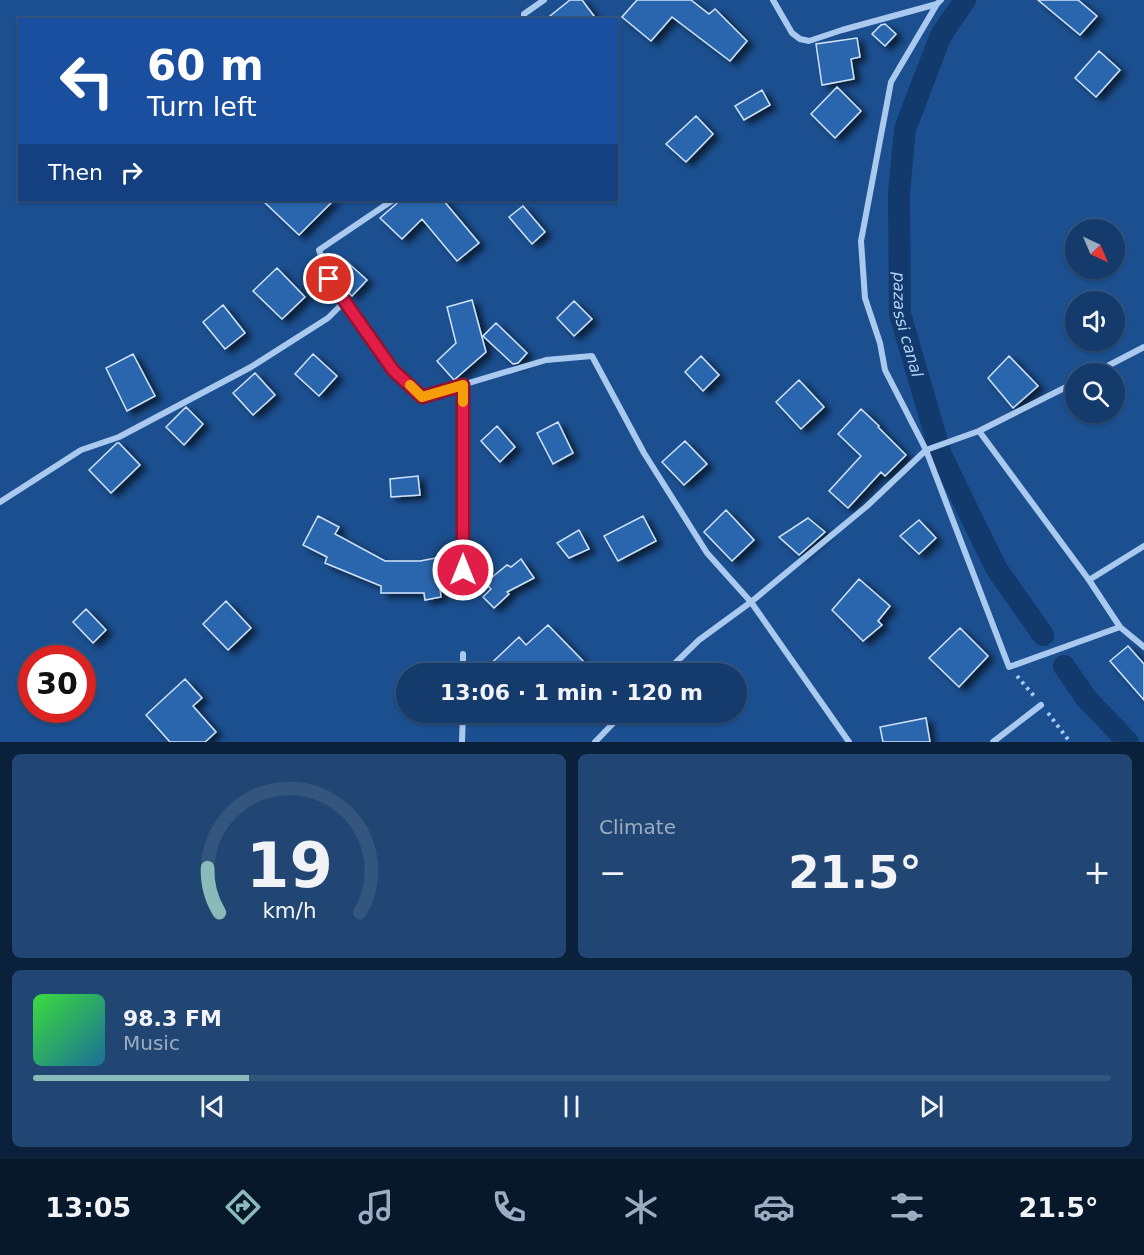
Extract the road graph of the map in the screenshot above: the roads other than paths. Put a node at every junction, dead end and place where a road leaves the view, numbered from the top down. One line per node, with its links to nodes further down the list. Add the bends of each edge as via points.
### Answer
1 (544, 0): 4 (street)
2 (773, 0): 3 (street, via 792,33 809,41)
3 (939, 2): 12 (street, via 891,82 861,241 865,298 885,370)
4 (524, 18)
5 (392, 201): 6 (street, via 319,250 329,279)
6 (344, 302): 9 (street, via 393,370 422,397); 13 (street, via 328,318 251,366 119,437 81,450)
7 (1144, 347): 8 (street)
8 (1113, 363)
9 (463, 385): 16 (street); 17 (street, via 546,360 592,356 644,453 706,553)
10 (1065, 388): 11 (street)
11 (979, 431): 12 (street); 15 (street)
12 (927, 450): 17 (street, via 867,506); 18 (street, via 1009,667)
13 (0, 502)
14 (1144, 546): 15 (street)
15 (1089, 580): 18 (street)
16 (463, 593)
17 (751, 602): 22 (street, via 699,640); 28 (street)
18 (1120, 627): 19 (street)
19 (1144, 647)
20 (464, 654): 21 (street)
21 (464, 663)
22 (675, 663)
23 (1041, 705): 29 (street)
24 (463, 723): 26 (street)
25 (613, 723): 27 (street)
26 (462, 742)
27 (595, 742)
28 (849, 742)
29 (993, 742)

